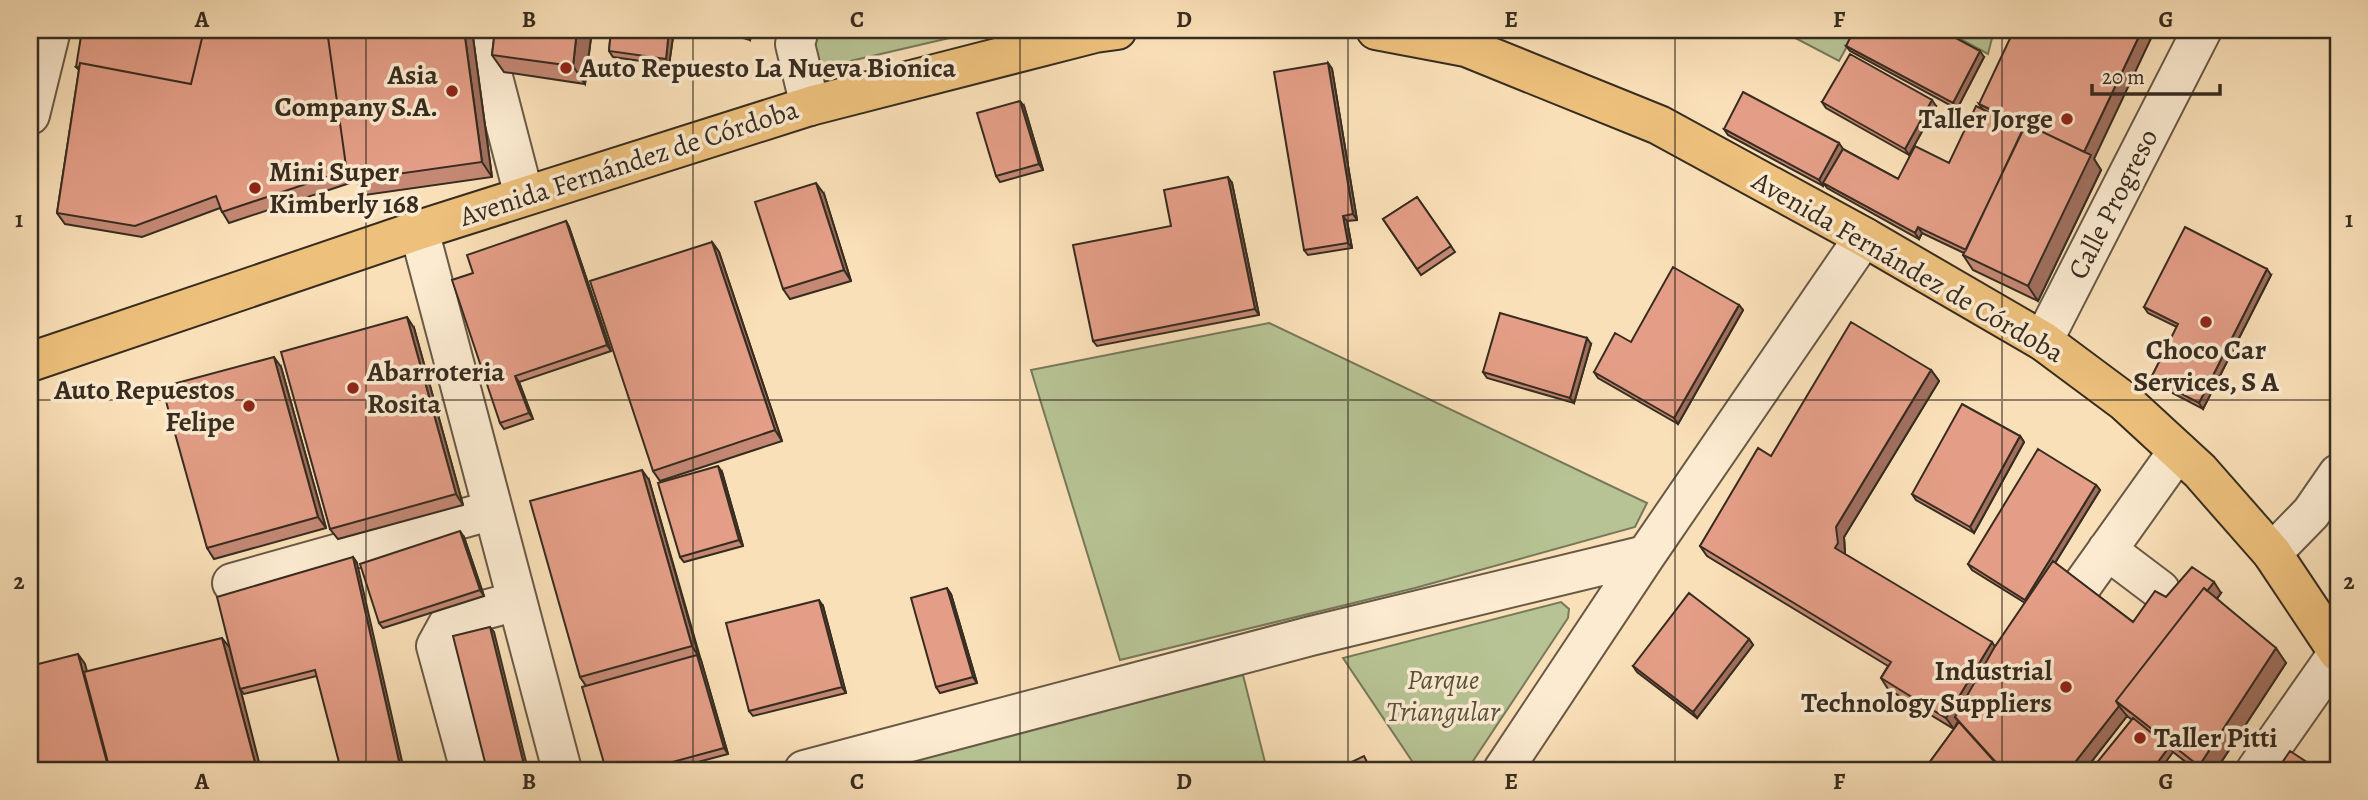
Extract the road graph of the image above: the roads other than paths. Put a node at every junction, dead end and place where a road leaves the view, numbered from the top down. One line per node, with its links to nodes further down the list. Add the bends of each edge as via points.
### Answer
1 (51, 30): 8 (street)
2 (488, 30): 9 (street, via 492,73)
3 (799, 30): 7 (street, via 795,44)
4 (1117, 30): 7 (main road, Avenida Fernández de Córdoba)
5 (1376, 30): 11 (main road, Avenida Fernández de Córdoba, via 1466,47 1659,125)
6 (2202, 30): 12 (street, Calle Progreso)
7 (810, 106): 9 (main road, Avenida Fernández de Córdoba)
8 (30, 115)
9 (524, 196): 10 (main road, Avenida Fernández de Córdoba)
10 (419, 230): 13 (main road, Avenida Fernández de Córdoba); 16 (street)
11 (1864, 237): 12 (main road, Avenida Fernández de Córdoba); 19 (street)
12 (2043, 341): 14 (main road, Avenida Fernández de Córdoba, via 2125,402)
13 (30, 362)
14 (2178, 451): 17 (street); 18 (main road, Avenida Fernández de Córdoba)
15 (2338, 474): 18 (street, via 2311,513)
16 (493, 510): 20 (street); 23 (street)
17 (2106, 551): 21 (street); 22 (street)
18 (2272, 553): 24 (main road, Avenida Fernández de Córdoba)
19 (1646, 555): 27 (street, via 1311,636); 28 (street)
20 (232, 583)
21 (2081, 587)
22 (2160, 590)
23 (517, 601): 25 (street, via 451,619 436,646); 26 (street)
24 (2338, 652): 29 (street)
25 (470, 770)
26 (562, 770)
27 (804, 770)
28 (1503, 770)
29 (2256, 770)

